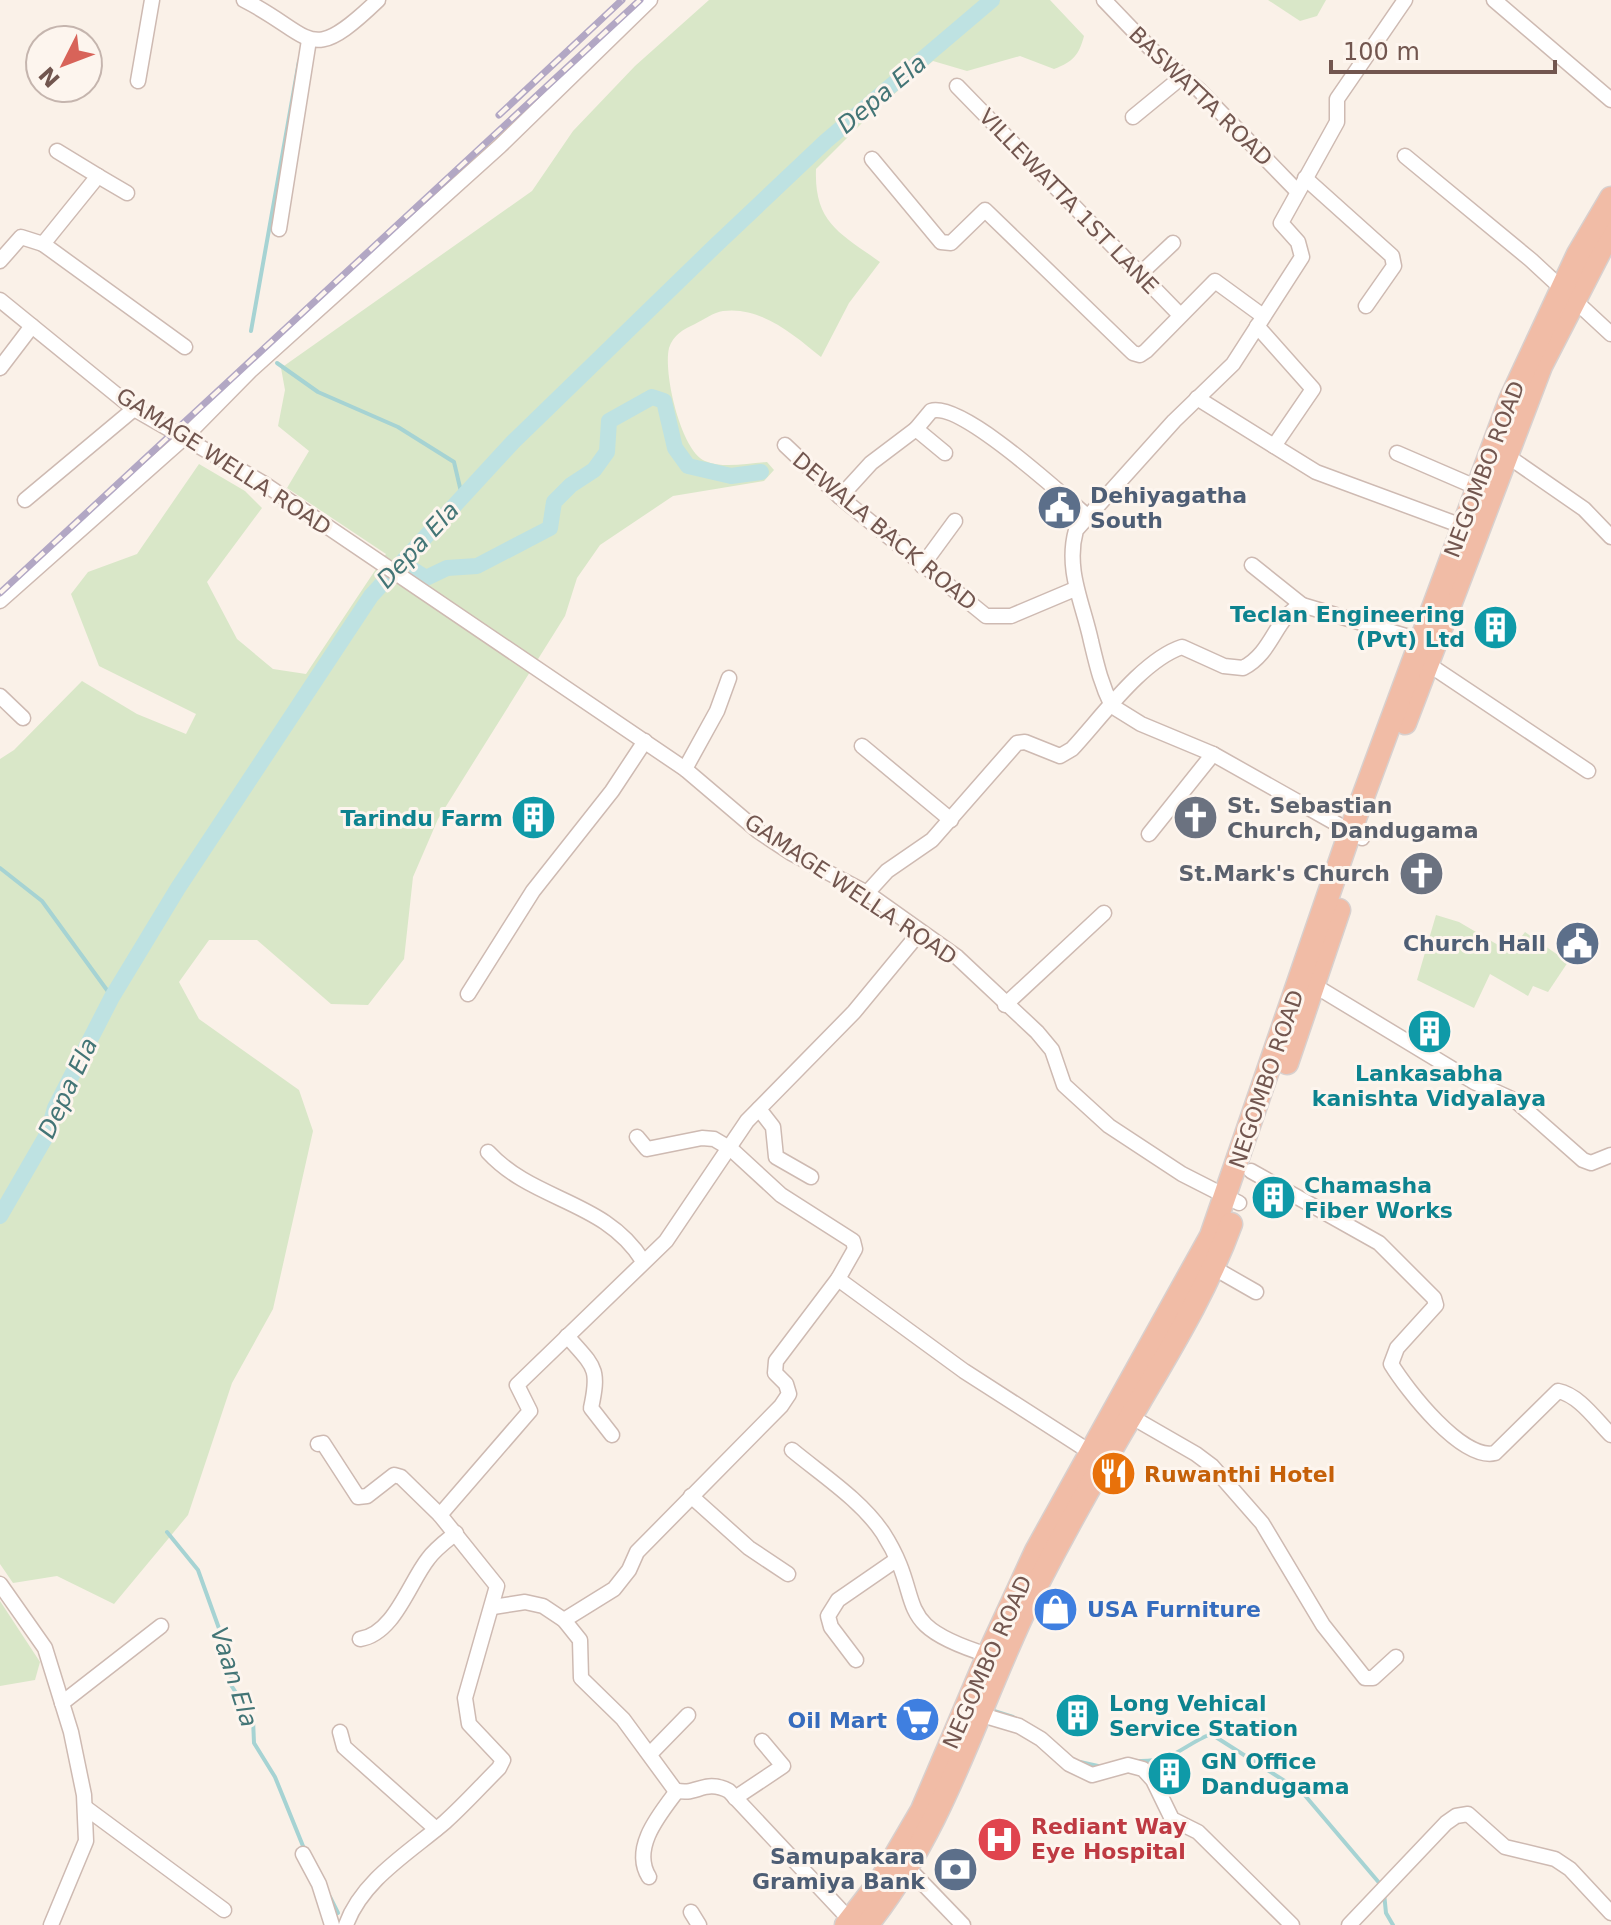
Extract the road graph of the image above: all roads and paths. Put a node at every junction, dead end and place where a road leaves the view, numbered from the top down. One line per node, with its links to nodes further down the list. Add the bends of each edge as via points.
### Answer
1 (152, 0): 10 (street)
2 (244, 0): 8 (street)
3 (378, 0): 8 (street, via 346,30)
4 (650, 0): 39 (street)
5 (1104, 0): 9 (street, BASWATTA ROAD)
6 (1405, 0): 18 (street, via 1337,99 1337,122)
7 (1494, 0): 12 (street)
8 (309, 40): 21 (street)
9 (1183, 76): 13 (street); 18 (street, BASWATTA ROAD)
10 (138, 81)
11 (957, 86): 26 (street, VILLEWATTA 1ST LANE)
12 (1611, 100)
13 (1133, 117)
14 (57, 151): 17 (street)
15 (1405, 156): 27 (street)
16 (872, 159): 30 (street, via 941,242 951,243 985,210 1133,353 1146,351)
17 (98, 176): 19 (street); 24 (street)
18 (1301, 185): 29 (street, BASWATTA ROAD, via 1392,256 1394,266); 31 (street, via 1281,223 1298,242 1302,257)
19 (127, 193)
20 (1611, 198): 27 (highway, NEGOMBO ROAD)
21 (279, 229)
22 (1611, 230): 27 (highway, NEGOMBO ROAD)
23 (1173, 243): 26 (street)
24 (43, 244): 25 (street, via 21,237); 34 (street)
25 (0, 261)
26 (1140, 274): 30 (street, VILLEWATTA 1ST LANE)
27 (1567, 293): 33 (street); 44 (highway, NEGOMBO ROAD); 45 (highway, NEGOMBO ROAD, via 1510,400)
28 (0, 300): 32 (street, GAMAGE WELLA ROAD)
29 (1366, 306)
30 (1180, 315): 31 (street, via 1215,281)
31 (1260, 321): 36 (street, via 1233,364); 41 (street, via 1313,389)
32 (32, 326): 35 (street); 37 (street, GAMAGE WELLA ROAD)
33 (1611, 334)
34 (185, 347)
35 (0, 368)
36 (1197, 398): 41 (street); 48 (street)
37 (134, 409): 39 (street, GAMAGE WELLA ROAD); 47 (street)
38 (916, 429): 42 (street); 46 (street, via 871,463); 48 (street, via 931,411 949,410)
39 (185, 437): 55 (street); 63 (street, GAMAGE WELLA ROAD, via 263,483)
40 (785, 445): 46 (street, DEWALA BACK ROAD)
41 (1274, 446): 50 (street, via 1316,472)
42 (945, 453)
43 (1397, 453): 45 (street)
44 (1506, 455): 51 (street, via 1576,503); 58 (highway, NEGOMBO ROAD)
45 (1478, 488): 50 (highway, NEGOMBO ROAD)
46 (840, 497): 53 (street, DEWALA BACK ROAD)
47 (25, 500)
48 (1087, 516): 54 (street, via 1071,548)
49 (955, 521): 53 (street)
50 (1462, 526): 57 (highway, NEGOMBO ROAD)
51 (1611, 537)
52 (1252, 565): 56 (street)
53 (922, 566): 54 (street, DEWALA BACK ROAD, via 986,616 1011,616)
54 (1075, 589): 61 (street, via 1096,676)
55 (0, 601)
56 (1302, 605): 57 (street); 61 (street, via 1292,609 1255,662 1235,669 1182,647 1144,672)
57 (1419, 640): 70 (highway, NEGOMBO ROAD)
58 (1428, 664): 67 (street); 70 (highway, NEGOMBO ROAD)
59 (729, 678): 66 (street)
60 (0, 696): 62 (street)
61 (1112, 706): 65 (street); 68 (street, via 1060,756 1017,743)
62 (23, 718)
63 (645, 741): 66 (street, GAMAGE WELLA ROAD); 75 (street, via 533,891)
64 (862, 746): 68 (street)
65 (1213, 754): 69 (street); 70 (street)
66 (685, 769): 71 (street, GAMAGE WELLA ROAD, via 769,838)
67 (1588, 771)
68 (951, 820): 71 (street)
69 (1149, 834)
70 (1356, 835): 74 (highway, NEGOMBO ROAD)
71 (867, 893): 73 (street, GAMAGE WELLA ROAD)
72 (1104, 913): 76 (street)
73 (920, 932): 76 (street, GAMAGE WELLA ROAD, via 957,957); 77 (street, via 854,1012)
74 (1307, 981): 81 (street, via 1474,1082 1516,1101 1583,1160 1591,1163); 82 (highway, NEGOMBO ROAD); 84 (highway, NEGOMBO ROAD)
75 (468, 994)
76 (1005, 1005): 84 (street, GAMAGE WELLA ROAD, via 1052,1050 1064,1085 1109,1126)
77 (759, 1109): 79 (street); 83 (street, via 773,1127 776,1157)
78 (637, 1137): 79 (street, via 647,1149 702,1138)
79 (731, 1149): 85 (street, via 672,1233); 87 (street, via 781,1195 853,1241 855,1249)
80 (488, 1152): 85 (street, via 520,1180 611,1223)
81 (1611, 1155)
82 (1251, 1171): 84 (highway, NEGOMBO ROAD); 92 (street, via 1379,1243 1434,1298 1436,1305 1397,1348 1391,1364 1423,1406 1465,1446 1477,1453 1495,1453 1558,1391 1582,1405)
83 (811, 1177)
84 (1232, 1200): 86 (highway, NEGOMBO ROAD); 95 (highway, NEGOMBO ROAD)
85 (643, 1261): 89 (street)
86 (1214, 1268): 88 (street); 90 (highway, NEGOMBO ROAD)
87 (838, 1279): 95 (street, via 964,1371); 96 (street, via 776,1361 775,1373 789,1394 781,1406)
88 (1256, 1292)
89 (567, 1336): 91 (street, via 594,1369 591,1408); 97 (street, via 517,1385 530,1411)
90 (1130, 1416): 107 (street, via 1212,1466 1262,1523 1323,1625 1365,1678 1373,1678); 111 (highway, NEGOMBO ROAD, via 1034,1590)
91 (612, 1435)
92 (1611, 1435)
93 (318, 1444): 97 (street, via 331,1453 358,1497 394,1475)
94 (792, 1450): 99 (street, via 868,1516)
95 (1090, 1452): 106 (highway, NEGOMBO ROAD)
96 (691, 1496): 100 (street, via 749,1548); 103 (street, via 637,1552 614,1589)
97 (440, 1515): 98 (street)
98 (456, 1533): 102 (street, via 497,1586); 105 (street, via 428,1558 388,1621 369,1638)
99 (896, 1560): 106 (street, via 920,1623); 108 (street, via 838,1600 828,1616)
100 (788, 1574)
101 (0, 1584): 109 (street, via 45,1648)
102 (493, 1607): 103 (street, via 525,1602); 118 (street, via 473,1663 466,1714 503,1760)
103 (564, 1620): 114 (street, via 580,1640 581,1678)
104 (161, 1626): 109 (street)
105 (360, 1639)
106 (988, 1655): 124 (highway, NEGOMBO ROAD, via 922,1810)
107 (1396, 1657)
108 (856, 1660)
109 (62, 1703): 117 (street)
110 (688, 1715): 114 (street)
111 (982, 1715): 120 (highway, NEGOMBO ROAD); 129 (street, via 1019,1726 1092,1775 1128,1765 1143,1769 1172,1819 1198,1832)
112 (340, 1732): 118 (street, via 344,1747)
113 (762, 1741): 116 (street, via 783,1766)
114 (650, 1754): 115 (street)
115 (677, 1791): 116 (street, via 717,1785); 121 (street, via 641,1850)
116 (735, 1798): 124 (street)
117 (86, 1808): 122 (street); 125 (street, via 86,1841)
118 (436, 1829): 127 (street, via 377,1879 352,1907)
119 (303, 1854): 126 (street)
120 (909, 1869): 124 (highway, NEGOMBO ROAD); 128 (street)
121 (649, 1877)
122 (224, 1910)
123 (1611, 1913): 130 (street, via 1570,1869 1555,1859 1505,1847 1468,1814 1446,1823)
124 (855, 1923)
125 (51, 1925)
126 (332, 1925)
127 (346, 1925)
128 (963, 1925)
129 (1292, 1925)
130 (1349, 1925)

